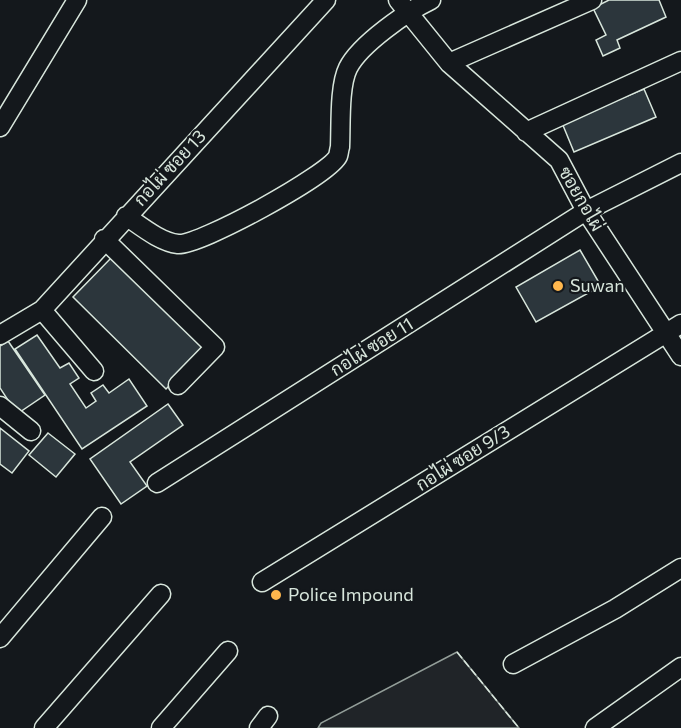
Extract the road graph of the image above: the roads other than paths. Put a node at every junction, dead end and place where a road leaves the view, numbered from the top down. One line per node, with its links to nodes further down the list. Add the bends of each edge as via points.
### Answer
1 (77, 0): 8 (street)
2 (326, 0): 12 (street, กอไผ่ ซอย 13)
3 (431, 0): 5 (street)
4 (592, 0): 7 (street)
5 (403, 6): 7 (street, ซอยกอไผ่); 12 (street, via 348,69 340,147 338,157 331,163 226,228 190,243 167,242)
6 (681, 61): 9 (street)
7 (449, 63): 9 (street, ซอยกอไผ่)
8 (0, 128)
9 (526, 132): 11 (street, ซอยกอไผ่, via 559,160)
10 (681, 163): 11 (street, กอไผ่ ซอย 11)
11 (586, 211): 17 (street, ซอยกอไผ่); 23 (street, กอไผ่ ซอย 11)
12 (126, 216): 13 (street, กอไผ่ ซอย 13)
13 (105, 239): 14 (street, กอไผ่ ซอย 13); 20 (street, via 215,347)
14 (42, 310): 16 (street, กอไผ่ ซอย 13); 19 (street)
15 (681, 324): 17 (street, กอไผ่ ซอย 9/3)
16 (5, 333)
17 (664, 334): 18 (street, ซอยกอไผ่); 26 (street, กอไผ่ ซอย 9/3)
18 (681, 356)
19 (94, 371)
20 (178, 385)
21 (0, 406): 22 (street)
22 (31, 431)
23 (158, 483)
24 (102, 517): 28 (street)
25 (681, 568): 30 (street)
26 (261, 582)
27 (161, 594): 32 (street)
28 (0, 638)
29 (228, 651): 33 (street)
30 (513, 664)
31 (681, 667): 34 (street)
32 (44, 728)
33 (161, 728)
34 (595, 728)

